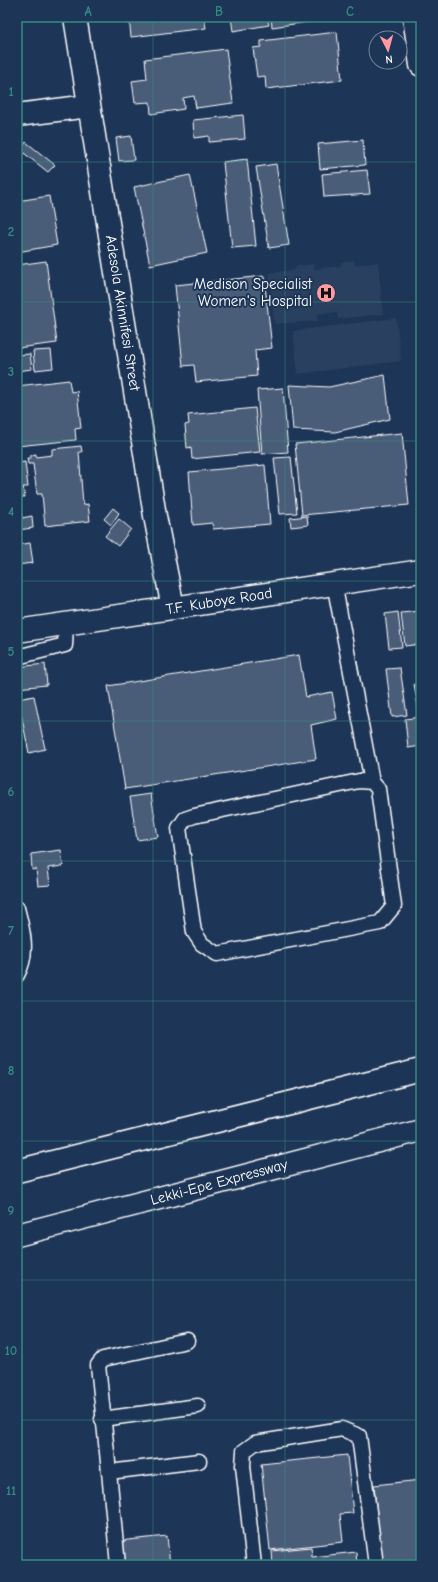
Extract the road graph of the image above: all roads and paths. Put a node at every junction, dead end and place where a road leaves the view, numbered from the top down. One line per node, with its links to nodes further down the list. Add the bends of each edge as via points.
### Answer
1 (75, 17): 4 (main road, Adesola Akinnifesi Street)
2 (414, 17): 3 (main road)
3 (421, 66)
4 (90, 106): 5 (main road); 8 (main road, Adesola Akinnifesi Street)
5 (17, 115)
6 (421, 571): 7 (main road, T.F. Kuboye Road)
7 (334, 583): 8 (main road, T.F. Kuboye Road); 12 (lane)
8 (173, 608): 9 (main road, T.F. Kuboye Road)
9 (66, 624): 10 (main road, T.F. Kuboye Road); 11 (lane, via 65,645)
10 (17, 631)
11 (17, 656)
12 (372, 782): 12 (lane, via 378,789 394,906 387,917 380,923 217,954 202,944 194,932 179,828 185,819 359,781)
13 (17, 908): 14 (lane, via 25,946 22,966)
14 (17, 975)
15 (421, 1070): 17 (main road)
16 (421, 1130): 18 (main road, Lekki-Epe Expressway)
17 (17, 1171)
18 (17, 1235)
19 (187, 1341): 21 (lane, via 103,1359 98,1365 97,1372)
20 (198, 1406): 21 (lane)
21 (102, 1419): 23 (lane)
22 (199, 1461): 23 (lane)
23 (109, 1472): 24 (lane)
24 (118, 1565)
25 (254, 1565): 26 (lane, via 244,1451 255,1443 342,1429 359,1436)
26 (376, 1565)

